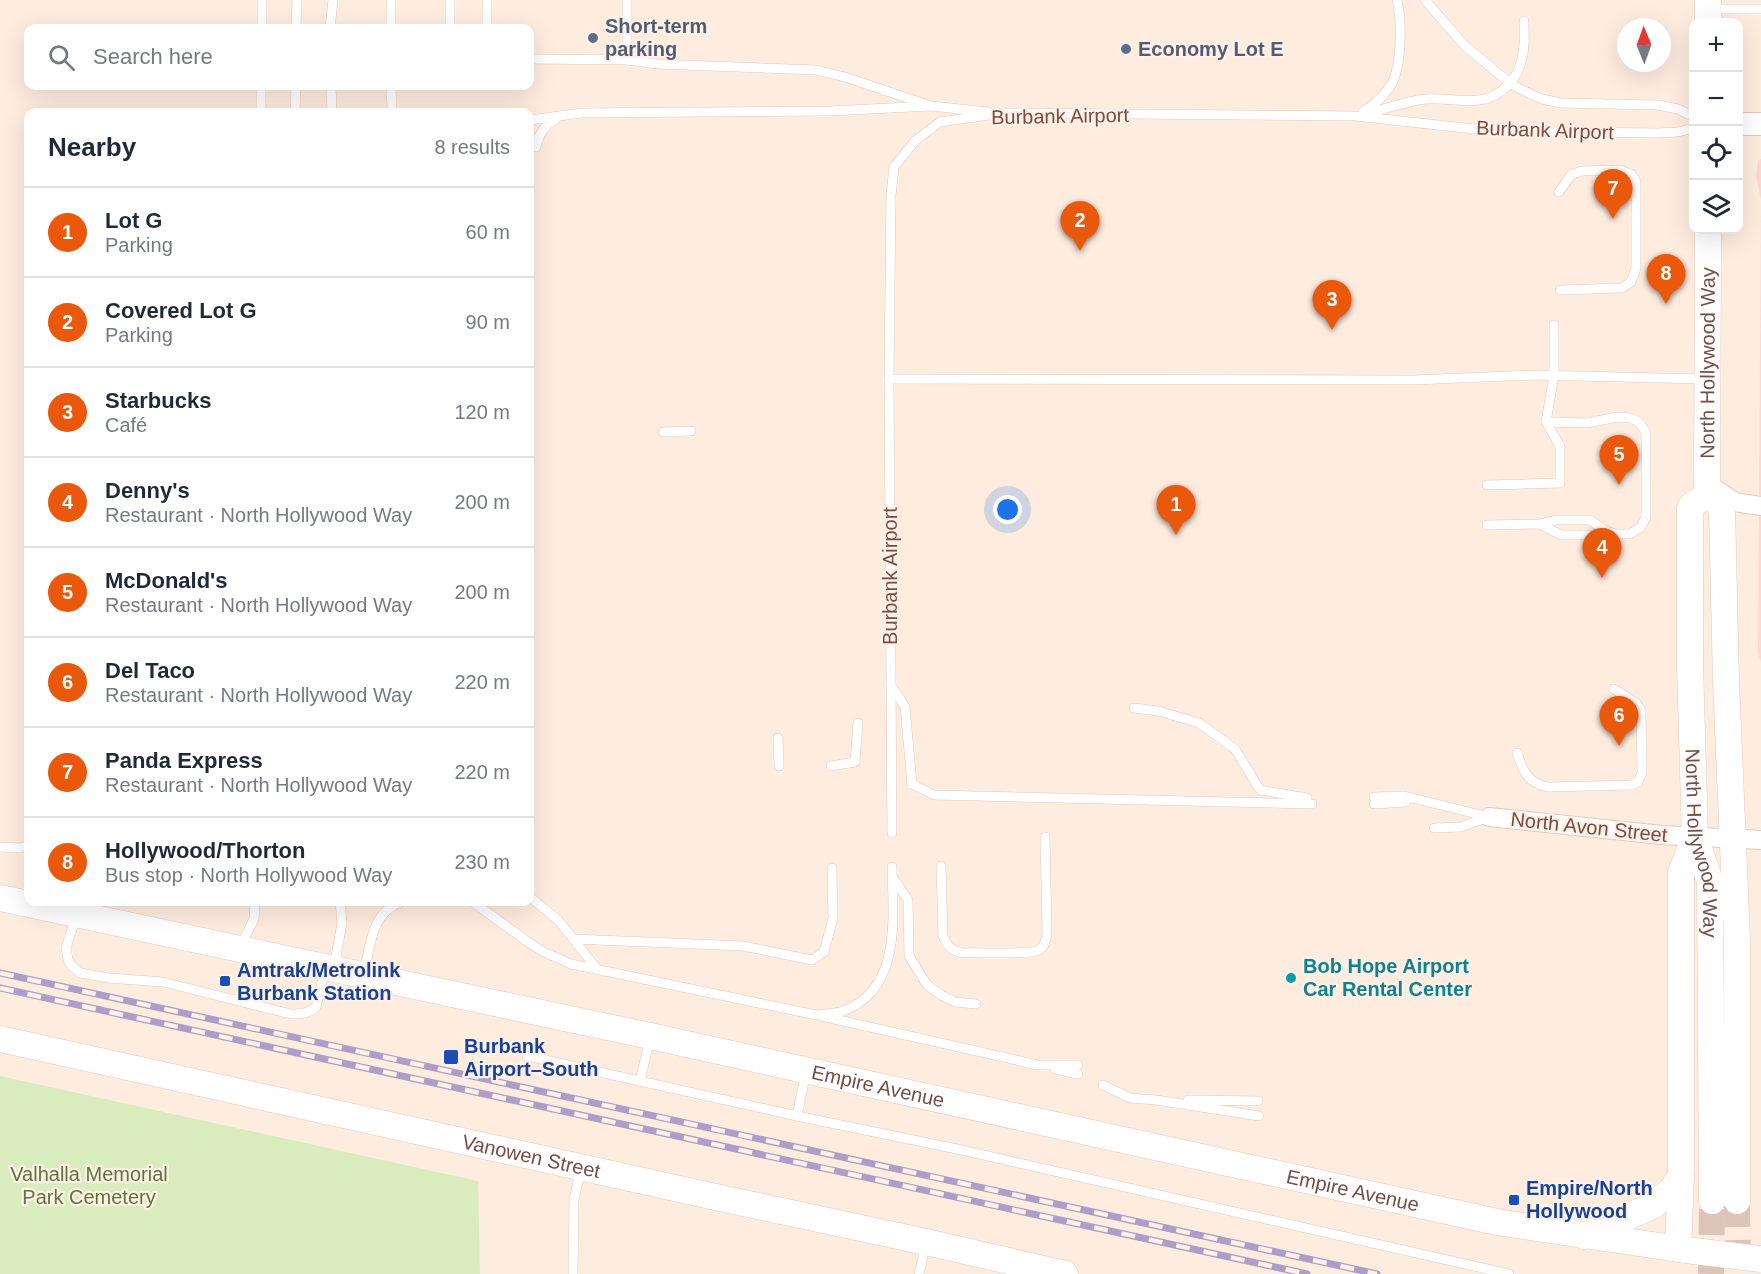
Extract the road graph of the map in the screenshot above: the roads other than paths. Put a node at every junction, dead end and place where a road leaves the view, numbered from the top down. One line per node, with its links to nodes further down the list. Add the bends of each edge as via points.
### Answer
1 (262, 0): 13 (lane)
2 (297, 0): 14 (lane)
3 (333, 0): 15 (lane)
4 (391, 0): 16 (lane)
5 (450, 0): 17 (lane)
6 (487, 0): 18 (lane)
7 (627, 0): 20 (lane)
8 (1396, 0): 34 (lane, via 1396,72 1376,103)
9 (1425, 0): 21 (lane, Burbank Airport, via 1465,46)
10 (1761, 9): 11 (lane)
11 (1708, 10)
12 (1524, 21): 21 (lane, via 1524,52)
13 (262, 24)
14 (296, 24)
15 (330, 24)
16 (391, 24)
17 (450, 24)
18 (487, 24)
19 (534, 59): 20 (lane)
20 (627, 60): 26 (lane, via 816,70)
21 (1510, 83): 32 (lane, Burbank Airport, via 1560,103 1658,105); 34 (lane, via 1493,97 1425,99)
22 (261, 90): 28 (lane)
23 (296, 90): 29 (lane)
24 (331, 90): 30 (lane)
25 (391, 90): 27 (lane)
26 (931, 106): 31 (lane); 33 (lane)
27 (392, 107)
28 (261, 108)
29 (295, 108)
30 (332, 108)
31 (1002, 114): 34 (lane, Burbank Airport); 45 (lane, Burbank Airport, via 940,122 915,141 894,167)
32 (1689, 114)
33 (561, 116): 35 (lane); 39 (lane, via 539,134)
34 (1356, 116): 38 (lane, Burbank Airport, via 1492,131 1658,133)
35 (534, 119)
36 (1743, 124): 37 (street)
37 (1761, 124)
38 (1689, 129)
39 (536, 147)
40 (1559, 192): 42 (lane, via 1571,175 1581,171 1620,170 1631,174 1636,182 1636,268 1631,282 1623,288)
41 (1708, 234): 46 (main road, North Hollywood Way)
42 (1560, 290)
43 (1554, 325): 44 (lane)
44 (1554, 375): 45 (lane, via 1414,380); 46 (lane); 47 (lane)
45 (889, 379): 56 (lane, Burbank Airport)
46 (1708, 379): 51 (main road, North Hollywood Way)
47 (1546, 422): 50 (lane, via 1560,446 1560,483); 55 (lane, via 1631,418 1646,433 1646,518 1630,534)
48 (692, 431): 49 (lane)
49 (663, 432)
50 (1487, 485)
51 (1707, 489): 52 (street, via 1735,502); 69 (main road, North Hollywood Way, via 1691,506 1690,514); 70 (main road, North Hollywood Way, via 1722,512)
52 (1761, 506)
53 (1540, 524): 54 (lane); 55 (lane, via 1561,535); 55 (lane, via 1590,520)
54 (1487, 525)
55 (1606, 531)
56 (891, 685): 58 (lane, via 905,707 912,784 934,795 1312,801 1260,790 1235,749 1199,723); 67 (lane, Burbank Airport)
57 (1614, 688): 61 (lane, via 1641,710 1642,773 1638,782 1547,787 1535,784 1523,770)
58 (1134, 708)
59 (858, 723): 63 (lane, via 855,762)
60 (778, 738): 62 (lane)
61 (1517, 753)
62 (779, 766)
63 (831, 766)
64 (1374, 800): 65 (lane, via 1404,796)
65 (1489, 817): 66 (lane, via 1460,827); 69 (street, North Avon Street)
66 (1434, 828)
67 (891, 833)
68 (1045, 837): 74 (lane, via 1047,934 1043,946 1033,952 951,950 943,936)
69 (1695, 837): 70 (street, North Avon Street); 106 (main road, via 1681,872); 107 (main road, North Hollywood Way, via 1710,881)
70 (1734, 838): 71 (street, North Avon Street); 108 (main road, North Hollywood Way)
71 (1761, 840)
72 (0, 847): 73 (lane)
73 (24, 847)
74 (941, 866)
75 (892, 867): 77 (lane)
76 (832, 868): 87 (lane, via 832,918 824,952 812,960 743,946)
77 (892, 878): 92 (lane, via 908,900 909,956 927,985 955,1002); 93 (lane, via 891,952 882,979 867,997 843,1011)
78 (0, 898): 80 (main road, Empire Avenue)
79 (534, 900): 87 (lane)
80 (24, 903)
81 (36, 906): 86 (main road, Empire Avenue)
82 (255, 906): 88 (lane, via 254,919)
83 (340, 906): 89 (lane, via 342,923)
84 (390, 906): 91 (lane, via 376,923)
85 (478, 906): 90 (lane, via 544,952 571,964)
86 (77, 915): 88 (main road, Empire Avenue); 89 (lane, via 66,948 68,960 80,973 163,982 303,1014 316,1007)
87 (573, 939): 90 (lane)
88 (240, 948): 89 (main road, Empire Avenue)
89 (330, 968): 91 (main road, Empire Avenue)
90 (597, 969): 93 (lane)
91 (363, 976): 94 (main road, Empire Avenue)
92 (976, 1004)
93 (816, 1015): 97 (lane, via 1038,1065)
94 (650, 1036): 98 (main road, Empire Avenue); 99 (lane)
95 (0, 1039): 105 (main road, Vanowen Street)
96 (527, 1056): 99 (lane)
97 (1078, 1069)
98 (807, 1070): 103 (lane); 109 (main road, Empire Avenue, via 1485,1220)
99 (640, 1081): 103 (lane)
100 (1103, 1085): 101 (lane, via 1130,1098)
101 (1156, 1100): 102 (lane); 104 (lane)
102 (1258, 1101)
103 (797, 1116): 116 (lane)
104 (1259, 1116)
105 (581, 1167): 110 (main road, Vanowen Street); 113 (lane, via 574,1199)
106 (1681, 1175): 109 (main road, via 1673,1188 1654,1204); 111 (main road)
107 (1712, 1201)
108 (1737, 1201)
109 (1584, 1236): 111 (main road, Empire Avenue)
110 (926, 1242): 114 (lane); 115 (main road, Vanowen Street)
111 (1682, 1250): 112 (main road, Empire Avenue, bridge)
112 (1761, 1259)
113 (573, 1274)
114 (919, 1274)
115 (1065, 1274)
116 (1509, 1274)

